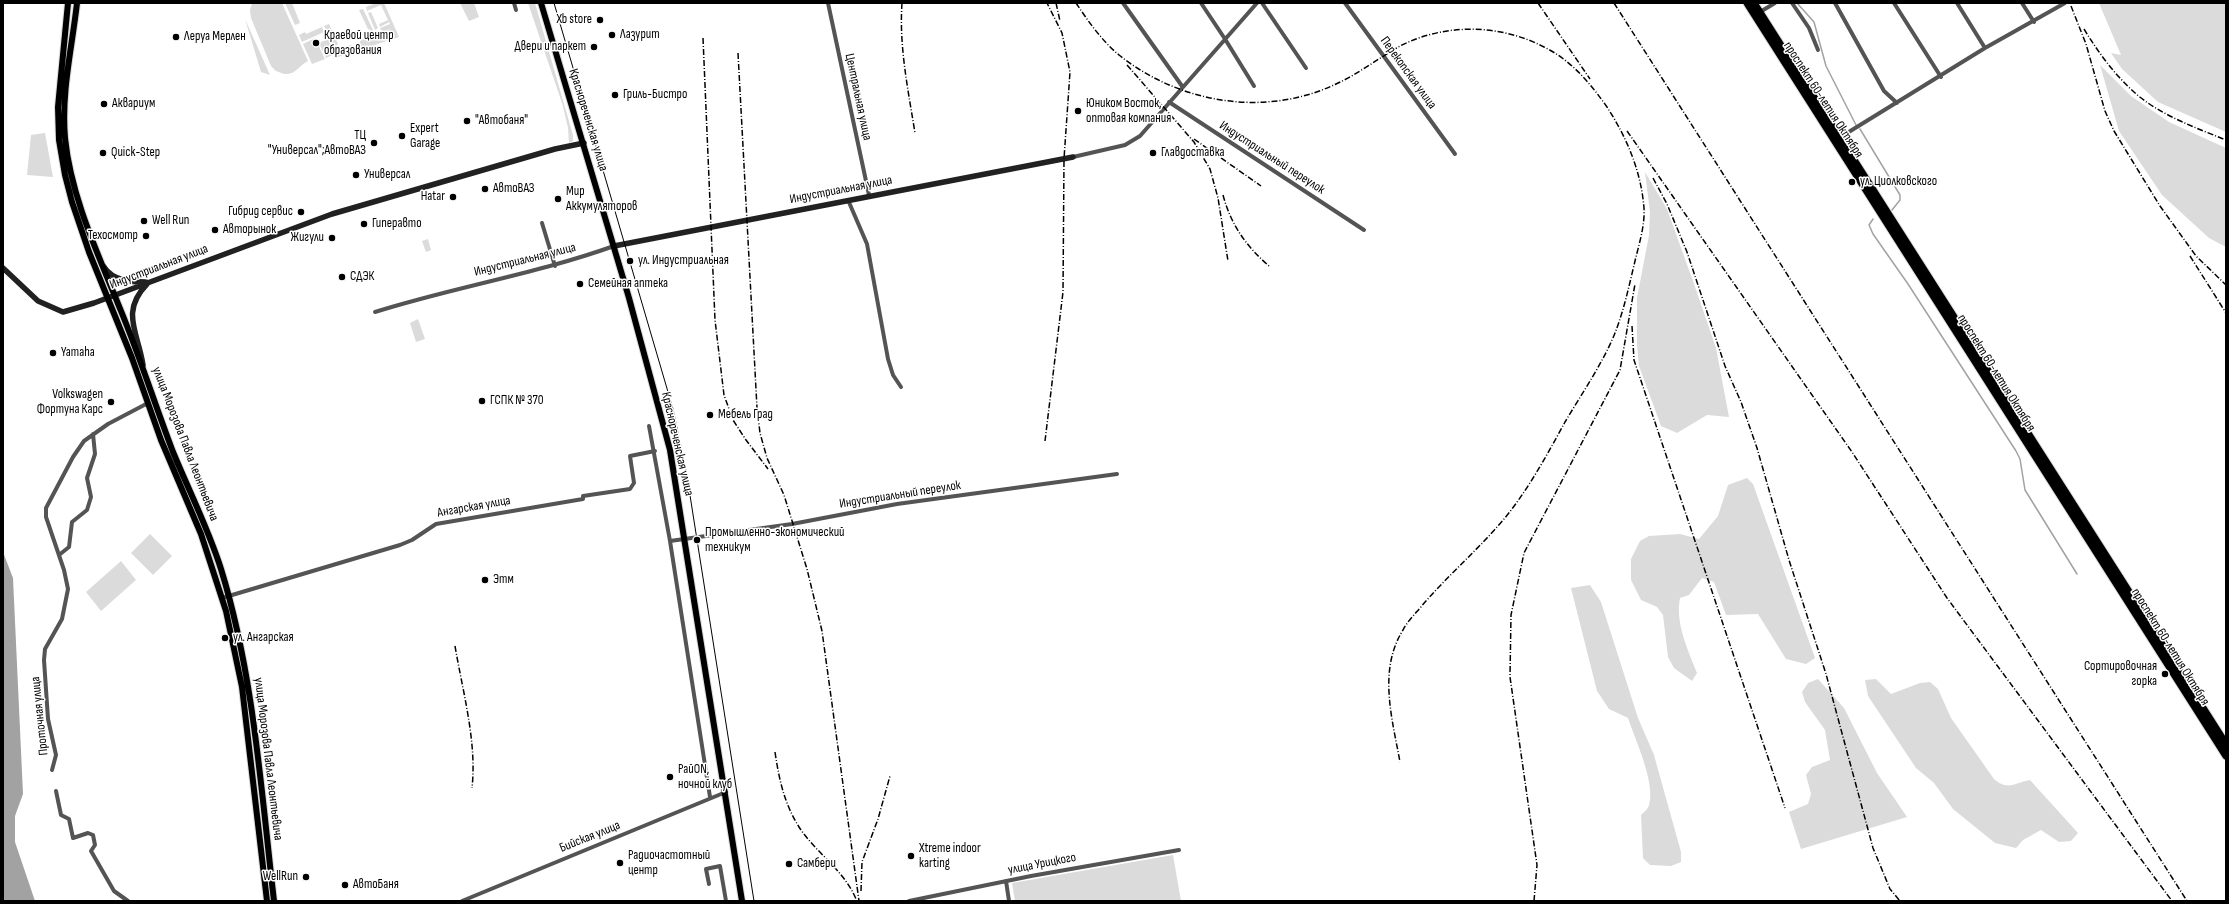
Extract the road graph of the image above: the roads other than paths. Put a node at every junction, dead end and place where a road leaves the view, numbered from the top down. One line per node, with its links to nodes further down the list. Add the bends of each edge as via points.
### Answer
1 (68, 3): 46 (main road, улица Морозова Павла Леонтьевича, via 58,92 61,156 72,202)
2 (77, 3): 41 (main road, улица Морозова Павла Леонтьевича, via 66,86 65,139 80,205)
3 (514, 3): 20 (street)
4 (541, 3): 33 (main road, Краснореченская улица)
5 (828, 3): 36 (street, Центральная улица)
6 (1123, 3): 28 (street)
7 (1201, 3): 23 (street)
8 (1257, 3): 23 (street, Индустриальная улица)
9 (1262, 3): 26 (street)
10 (1345, 3): 34 (street, Перекопская улица)
11 (1747, 3): 32 (highway, проспект 60-летия Октября)
12 (1754, 3): 21 (highway, проспект 60-летия Октября)
13 (1775, 3): 21 (street)
14 (1792, 3): 25 (street, via 1809,28)
15 (1835, 3): 31 (street, via 1884,91)
16 (1894, 3): 27 (street)
17 (1957, 3): 24 (street)
18 (2022, 3): 22 (street)
19 (2065, 3): 22 (street)
20 (516, 10)
21 (1760, 12): 32 (highway, проспект 60-летия Октября)
22 (2034, 22): 24 (street)
23 (1226, 38): 28 (street, Индустриальная улица); 29 (street)
24 (1985, 48): 27 (street)
25 (1818, 50)
26 (1306, 68)
27 (1941, 77): 31 (street)
28 (1182, 86): 30 (street, Индустриальная улица)
29 (1254, 86)
30 (1169, 102): 35 (street, Индустриальная улица, via 1133,141 1112,149); 39 (street, Индустриальный переулок)
31 (1897, 103): 32 (street)
32 (1838, 139): 59 (highway, проспект 60-летия Октября); 60 (highway, проспект 60-летия Октября)
33 (584, 143): 40 (main road, Краснореченская улица); 44 (main road, Индустриальная улица, via 555,149 332,214)
34 (1455, 154)
35 (1074, 156): 36 (main road, Индустриальная улица)
36 (869, 195): 37 (main road, Индустриальная улица)
37 (848, 200): 40 (main road, Индустриальная улица); 49 (street, via 867,244 888,359 893,375)
38 (542, 223): 42 (street)
39 (1364, 230)
40 (614, 246): 42 (street, Индустриальная улица); 55 (main road, Краснореченская улица, via 670,450)
41 (98, 253): 44 (main road, via 104,269 112,276 129,281); 45 (main road, улица Морозова Павла Леонтьевича)
42 (555, 266): 47 (street, Индустриальная улица, via 434,294)
43 (3, 268): 46 (main road, Индустриальная улица, via 38,301 63,312)
44 (149, 282): 45 (main road, Индустриальная улица); 48 (main road, via 135,298 131,311)
45 (114, 295): 46 (main road, Индустриальная улица); 48 (main road, улица Морозова Павла Леонтьевича)
46 (108, 298): 50 (main road, улица Морозова Павла Леонтьевича)
47 (375, 312)
48 (144, 370): 58 (main road, улица Морозова Павла Леонтьевича, via 172,449 211,540)
49 (901, 387)
50 (148, 403): 52 (street, Проточная улица); 58 (main road, улица Морозова Павла Леонтьевича)
51 (649, 426): 53 (street)
52 (93, 434): 57 (street, via 95,454 87,478 91,491 90,501 87,510 72,522 69,547); 57 (street, Проточная улица, via 84,441 73,457 46,508 46,517)
53 (655, 451): 56 (street); 58 (street, Ангарская улица, via 630,456 634,483 630,489 436,524 400,545)
54 (1117, 474): 55 (street, Индустриальный переулок, via 897,504 792,524)
55 (685, 539): 56 (street, Индустриальный переулок); 63 (main road, Краснореченская улица)
56 (670, 541): 64 (street)
57 (59, 555): 61 (street, Проточная улица, via 64,570 67,599 62,619 45,648 44,660 48,719 56,755)
58 (226, 597): 69 (main road, улица Морозова Павла Леонтьевича, via 242,687); 70 (main road, улица Морозова Павла Леонтьевича, via 248,681)
59 (2226, 744)
60 (2226, 756)
61 (52, 770)
62 (56, 791): 68 (street, via 61,815 69,819 73,838 88,833 92,836 95,845 91,851 114,891)
63 (726, 792): 64 (street, Бийская улица); 73 (main road, Краснореченская улица)
64 (710, 797): 71 (street, Бийская улица)
65 (1179, 850): 66 (street, улица Урицкого)
66 (1006, 881): 74 (street, улица Урицкого); 75 (street)
67 (709, 884): 72 (street, via 706,869 720,866)
68 (128, 901)
69 (267, 901)
70 (274, 901)
71 (462, 901)
72 (726, 901)
73 (742, 901)
74 (909, 901)
75 (1009, 901)

